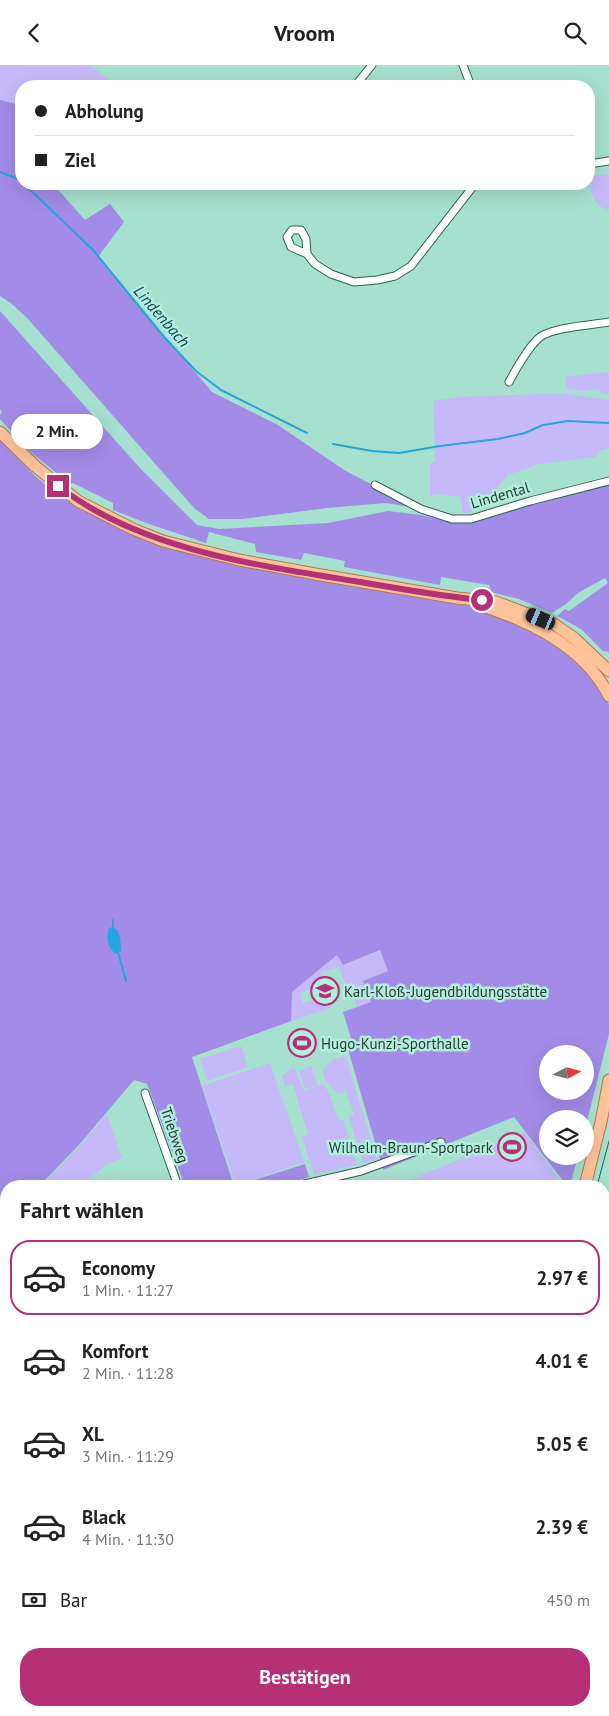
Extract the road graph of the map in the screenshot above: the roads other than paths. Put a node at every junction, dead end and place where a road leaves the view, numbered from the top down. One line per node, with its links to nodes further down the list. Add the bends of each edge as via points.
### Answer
1 (372, 65): 3 (street)
2 (462, 65): 4 (street)
3 (360, 80)
4 (468, 80)
5 (609, 161): 6 (street)
6 (595, 163)
7 (470, 190): 8 (street, via 411,266 395,275 354,282 330,274)
8 (307, 254)
9 (609, 322): 10 (street, via 553,331 540,337)
10 (509, 383)
11 (0, 432): 14 (main road, via 34,466 78,501 163,541 239,560)
12 (609, 481): 13 (street, Lindental, via 470,519 452,519 421,509)
13 (375, 485)
14 (457, 598): 15 (main road, via 496,602 554,624); 16 (main road, via 502,612 547,633 590,668)
15 (609, 671)
16 (609, 695)
17 (609, 1080): 22 (main road)
18 (146, 1093): 20 (street, Triebweg)
19 (440, 1143): 21 (street, via 361,1171)
20 (176, 1180)
21 (322, 1180)
22 (586, 1180)

